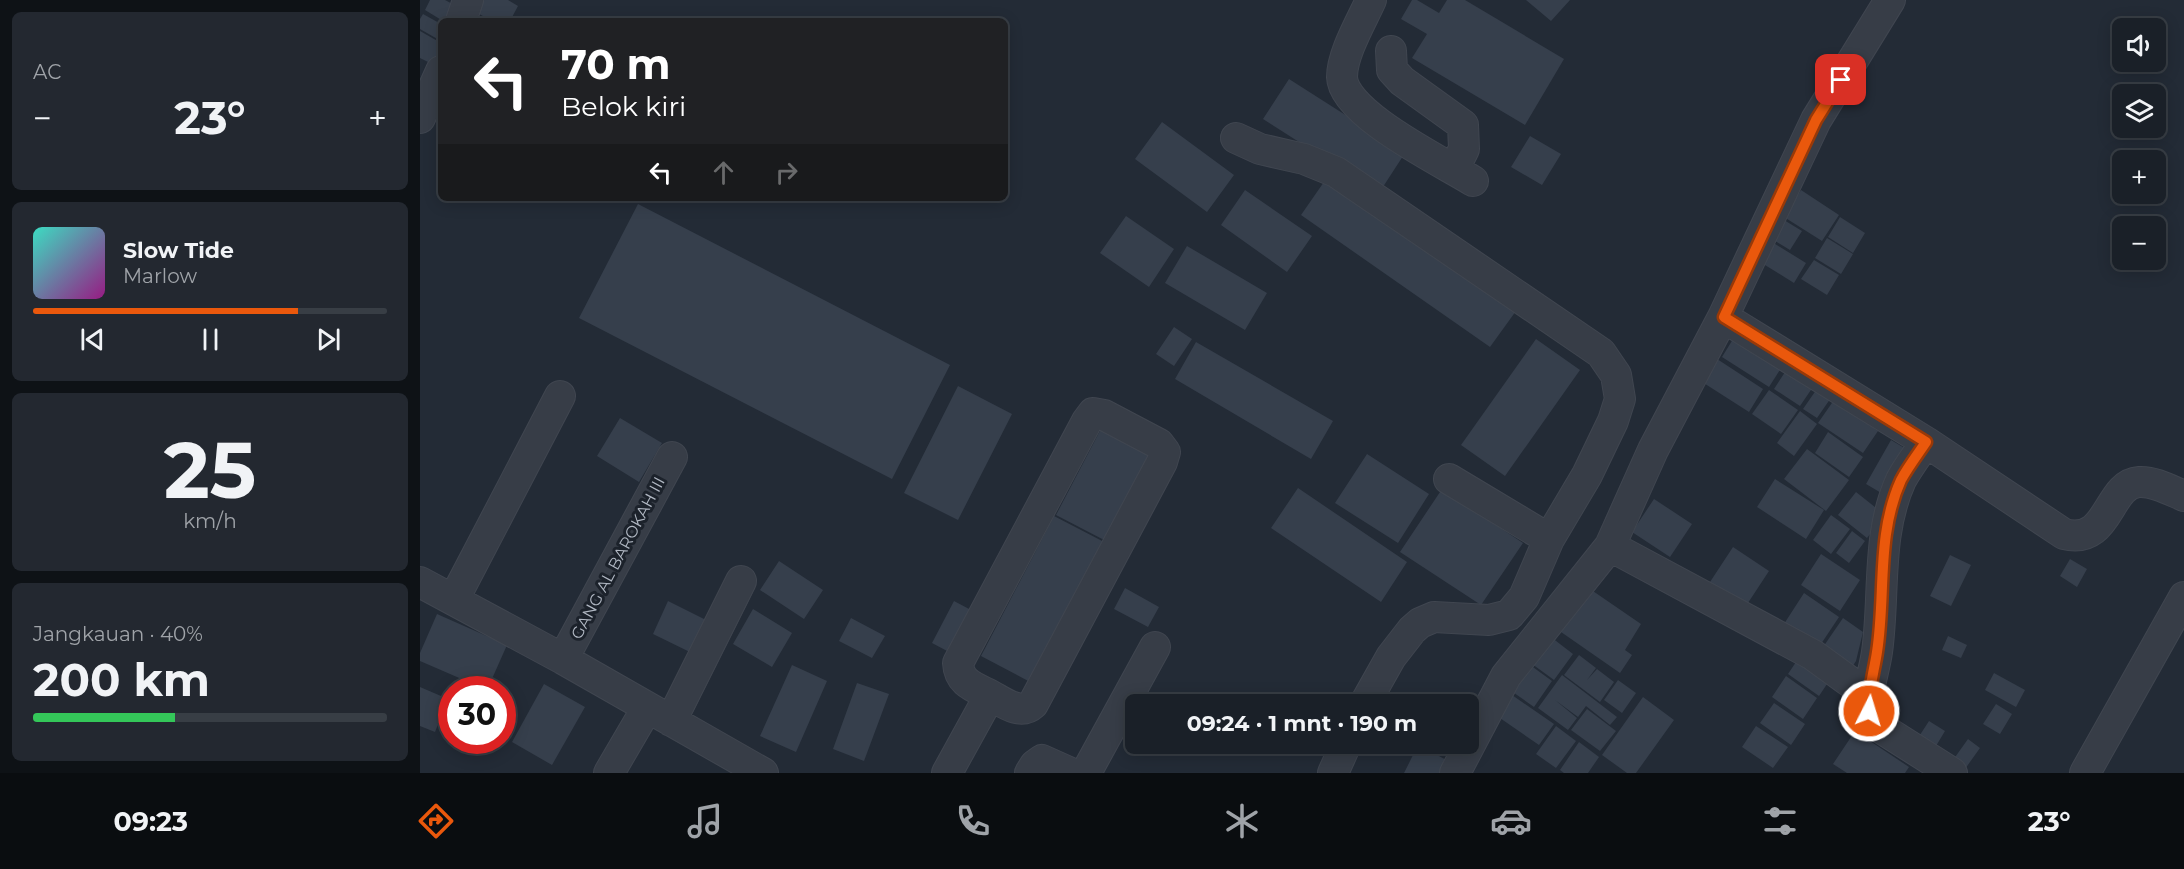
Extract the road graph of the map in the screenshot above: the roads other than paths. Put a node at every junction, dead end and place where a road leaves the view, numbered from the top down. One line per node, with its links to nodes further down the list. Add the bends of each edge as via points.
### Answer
1 (468, 0): 4 (street)
2 (1371, 0): 5 (street, via 1343,66 1342,81 1347,93 1380,125 1463,175 1463,125 1402,81 1392,70)
3 (1890, 0): 9 (street, via 1816,120)
4 (462, 18)
5 (1390, 51)
6 (438, 78): 7 (street)
7 (420, 118)
8 (1236, 138): 15 (street, via 1336,172 1601,353 1616,375 1620,399 1587,475)
9 (1724, 317): 11 (street); 16 (street, via 1653,450)
10 (560, 396): 20 (street)
11 (1926, 442): 14 (street, via 2072,536 2090,533 2131,484 2148,483); 25 (street, via 1901,480 1889,521 1882,558 1877,651)
12 (672, 457): 22 (street, GANG AL BAROKAH III)
13 (1449, 479): 15 (street)
14 (2184, 496)
15 (1549, 539): 23 (street, via 1529,589 1509,615 1489,620 1434,617 1420,623 1392,657)
16 (1610, 546): 25 (street, via 1813,656); 35 (street, via 1506,676)
17 (741, 581): 26 (street)
18 (420, 582): 20 (street)
19 (2184, 597): 37 (street)
20 (454, 599): 22 (street)
21 (1155, 647): 33 (street)
22 (563, 659): 26 (street)
23 (1370, 694)
24 (990, 695): 24 (street, via 1019,710 1033,704 1162,462 1165,452 1159,444 1104,415 1093,413 1087,421 958,663 963,681); 30 (street)
25 (1868, 695): 36 (street, via 1873,723)
26 (659, 714): 28 (street); 29 (street)
27 (1342, 754): 34 (street)
28 (609, 773)
29 (763, 773)
30 (947, 773)
31 (1030, 773): 32 (street, via 1042,760)
32 (1071, 773)
33 (1083, 773)
34 (1334, 773)
35 (1455, 773)
36 (1952, 773)
37 (2085, 773)

